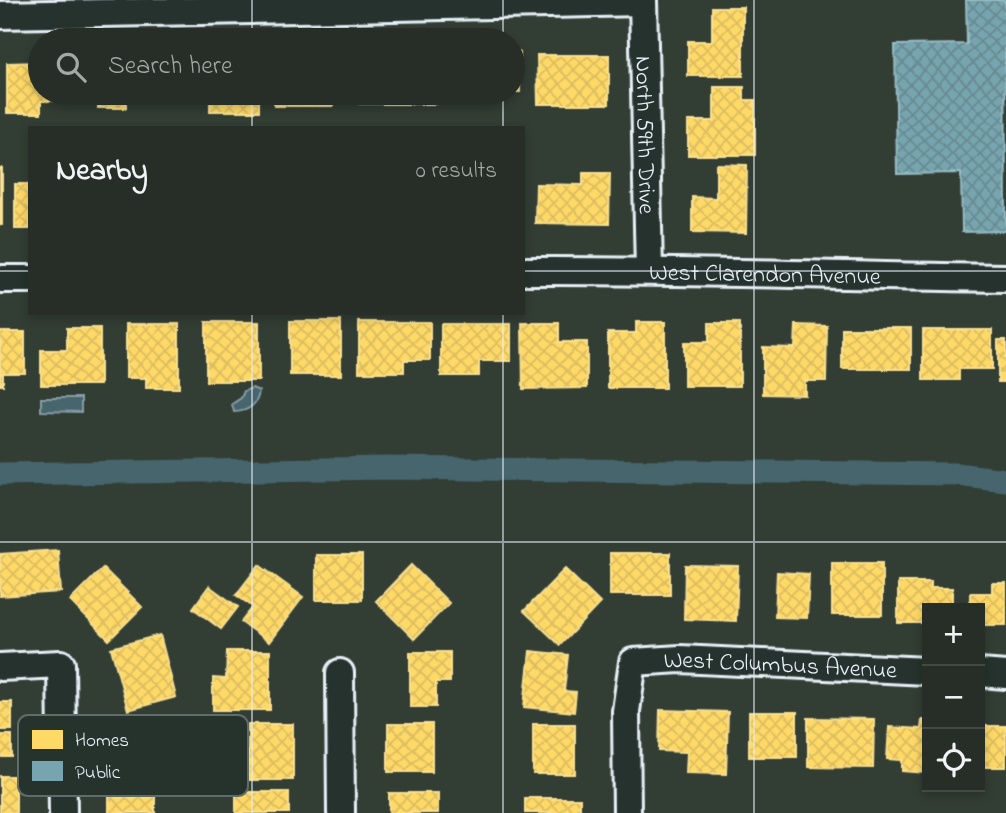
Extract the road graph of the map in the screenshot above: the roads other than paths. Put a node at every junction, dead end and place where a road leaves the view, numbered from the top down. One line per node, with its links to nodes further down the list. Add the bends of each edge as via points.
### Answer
1 (643, 1): 2 (street); 5 (street, North 59th Drive)
2 (389, 3): 3 (street)
3 (0, 15)
4 (525, 271): 5 (street, West Clarendon Avenue)
5 (649, 271): 6 (street, West Clarendon Avenue)
6 (1006, 278)
7 (0, 279): 8 (street)
8 (28, 279)
9 (0, 667): 14 (street, via 61,664)
10 (922, 671): 16 (street, West Columbus Avenue, via 680,659 633,662 626,711)
11 (340, 673): 15 (street)
12 (985, 673): 13 (street)
13 (1006, 675)
14 (62, 715)
15 (341, 813)
16 (627, 813)

